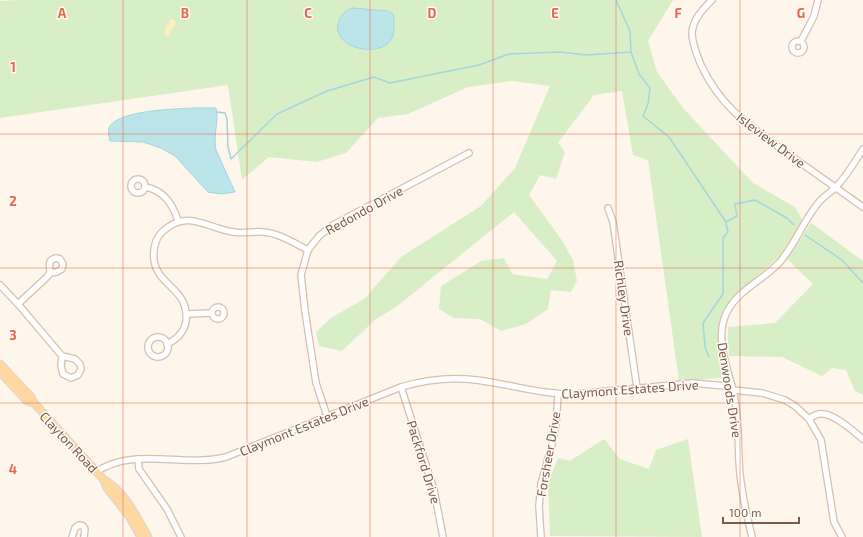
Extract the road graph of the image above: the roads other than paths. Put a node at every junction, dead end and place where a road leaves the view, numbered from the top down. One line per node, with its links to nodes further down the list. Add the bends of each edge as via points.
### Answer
1 (712, 0): 7 (street, Isleview Drive, via 697,18 692,33 696,51 706,74 719,95 752,128)
2 (818, 0): 3 (street, via 814,16)
3 (801, 41)
4 (863, 149): 7 (street, Denwoods Drive)
5 (469, 153): 11 (street, Redondo Drive, via 332,225)
6 (145, 187): 10 (street, via 159,191 166,198)
7 (835, 187): 8 (street, Isleview Drive); 23 (street, Denwoods Drive, via 819,202 783,258 764,277 740,294 728,312 723,326 722,345)
8 (863, 207)
9 (608, 208): 22 (street, Richley Drive, via 613,222)
10 (178, 221): 11 (street, via 190,220 235,233 268,233); 16 (street, via 166,228 158,237 154,249 154,262 162,278 180,294)
11 (308, 250): 26 (street, Redondo Drive, via 301,284 316,383)
12 (50, 272): 14 (street)
13 (0, 285): 14 (street)
14 (18, 304): 18 (street)
15 (211, 313): 16 (street)
16 (186, 314): 17 (street, via 179,337)
17 (167, 344)
18 (62, 356)
19 (0, 364): 25 (main road, Clayton Road)
20 (0, 372): 25 (main road, Clayton Road, via 27,401)
21 (401, 388): 24 (street, Claymont Estates Drive, via 428,381 463,379); 26 (street, Claymont Estates Drive); 38 (street, Packford Drive, via 434,490)
22 (637, 388): 23 (street, Claymont Estates Drive, via 693,382 725,386); 24 (street, Claymont Estates Drive)
23 (733, 390): 27 (street, Claymont Estates Drive, via 767,394 785,400); 40 (street, Denwoods Drive, via 740,475)
24 (558, 395): 39 (street, Forsheer Drive, via 556,425 540,484)
25 (34, 403): 30 (main road, Clayton Road)
26 (327, 416): 29 (street, Claymont Estates Drive, via 216,460)
27 (809, 419): 28 (street, via 821,413 826,414); 41 (street, Claymont Estates Drive, via 820,440 834,522)
28 (863, 439)
29 (138, 459): 30 (street, Claymont Estates Drive, via 110,464); 37 (street, via 139,469 167,509)
30 (96, 472): 31 (main road, Clayton Road)
31 (104, 480): 35 (main road, Clayton Road); 36 (main road, Clayton Road, via 112,484 125,500)
32 (68, 537): 33 (street)
33 (71, 537): 34 (street, via 79,525 85,529)
34 (84, 537)
35 (141, 537)
36 (148, 537)
37 (181, 537)
38 (443, 537)
39 (541, 537)
40 (752, 537)
41 (842, 537)

